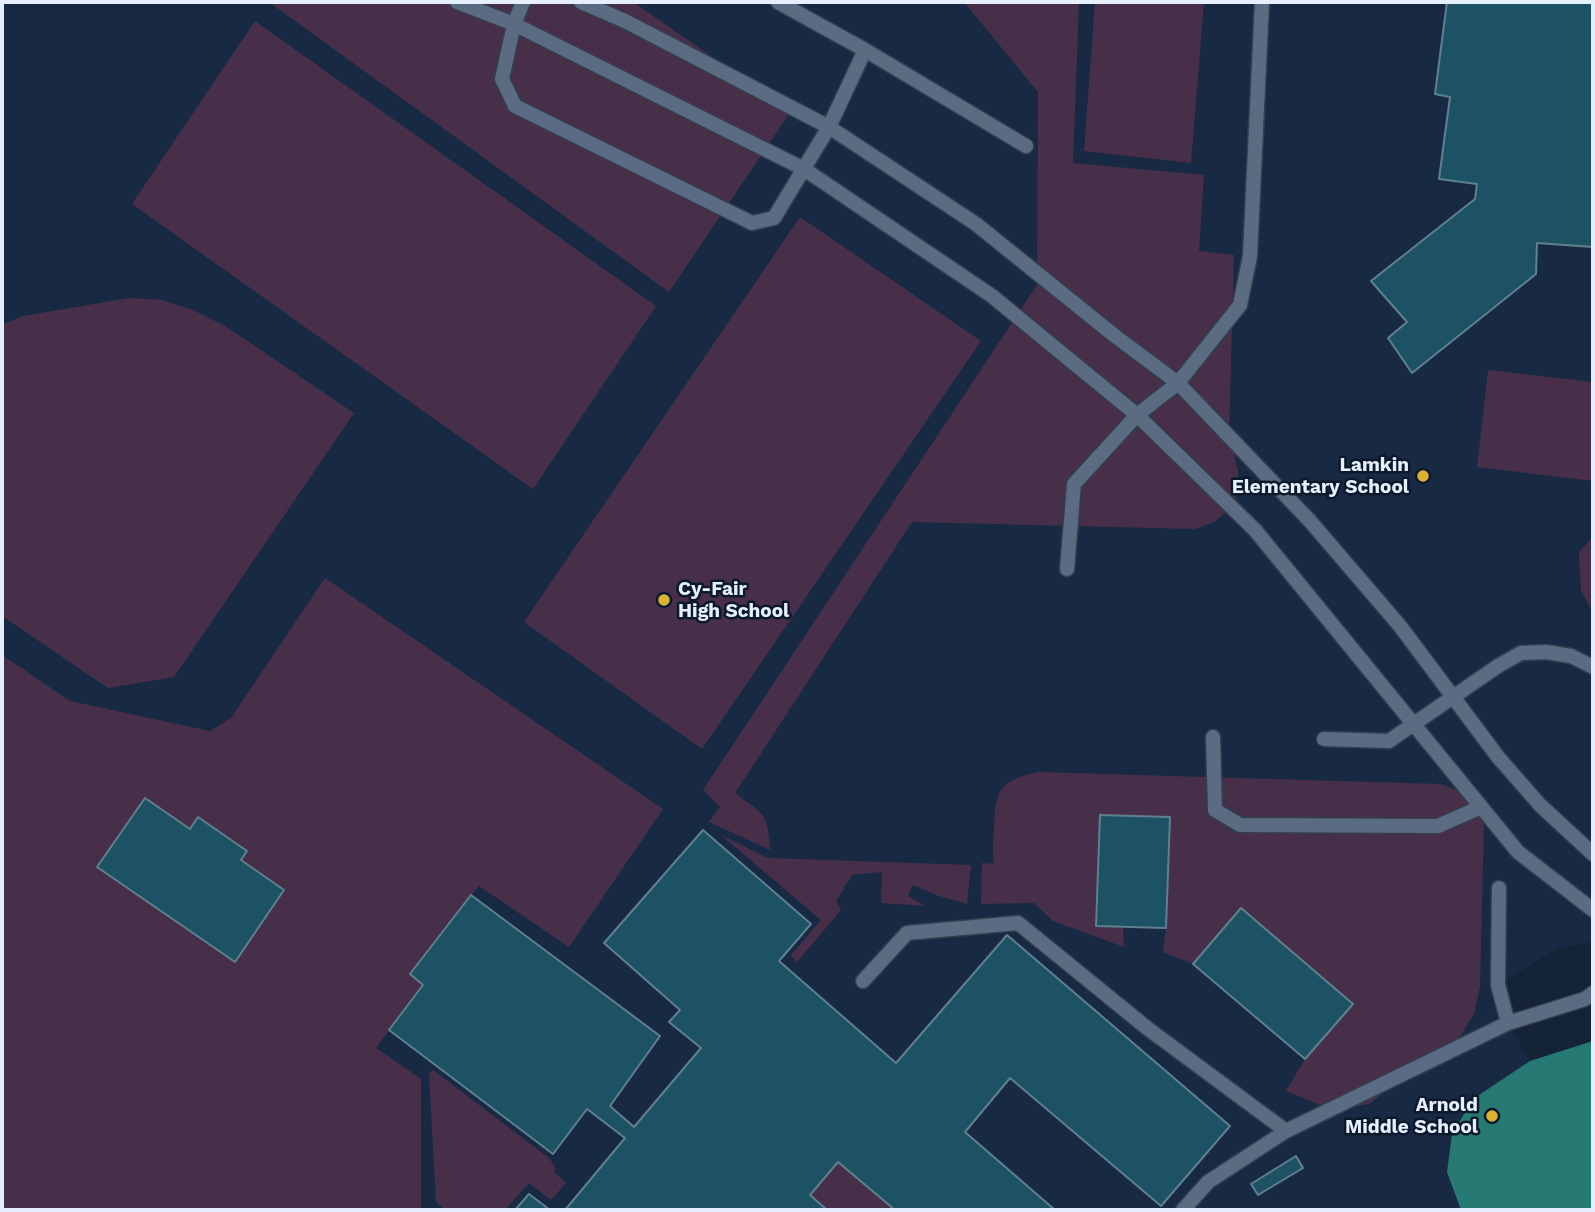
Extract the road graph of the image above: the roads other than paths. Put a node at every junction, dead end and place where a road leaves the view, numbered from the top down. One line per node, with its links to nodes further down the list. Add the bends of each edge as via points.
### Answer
1 (457, 2): 6 (lane)
2 (523, 2): 6 (lane)
3 (581, 2): 8 (lane, via 625,20)
4 (778, 2): 7 (lane)
5 (1262, 2): 11 (lane, via 1250,256 1241,305)
6 (514, 24): 10 (lane); 10 (lane, via 502,79 515,106 752,223 774,218)
7 (865, 50): 8 (lane); 9 (lane)
8 (829, 127): 10 (lane); 11 (lane, via 976,224)
9 (1026, 146)
10 (804, 169): 12 (lane, via 992,296)
11 (1178, 383): 12 (lane); 15 (lane, via 1310,521 1400,626)
12 (1138, 415): 13 (lane, via 1074,484); 16 (lane, via 1255,530)
13 (1067, 569)
14 (1593, 667): 15 (lane, via 1571,656 1521,653)
15 (1454, 698): 16 (lane); 20 (lane, via 1540,805)
16 (1413, 725): 18 (lane, via 1389,741); 19 (lane)
17 (1213, 737): 19 (lane, via 1216,810 1240,824 1438,826)
18 (1324, 739)
19 (1481, 807): 22 (lane, via 1518,852)
20 (1593, 854)
21 (1499, 888): 25 (lane, via 1498,985)
22 (1593, 910)
23 (863, 981): 26 (lane, via 907,933 1018,923 1147,1028)
24 (1593, 993): 25 (lane)
25 (1508, 1023): 26 (lane)
26 (1286, 1131): 27 (lane, via 1208,1182)
27 (1183, 1210)

